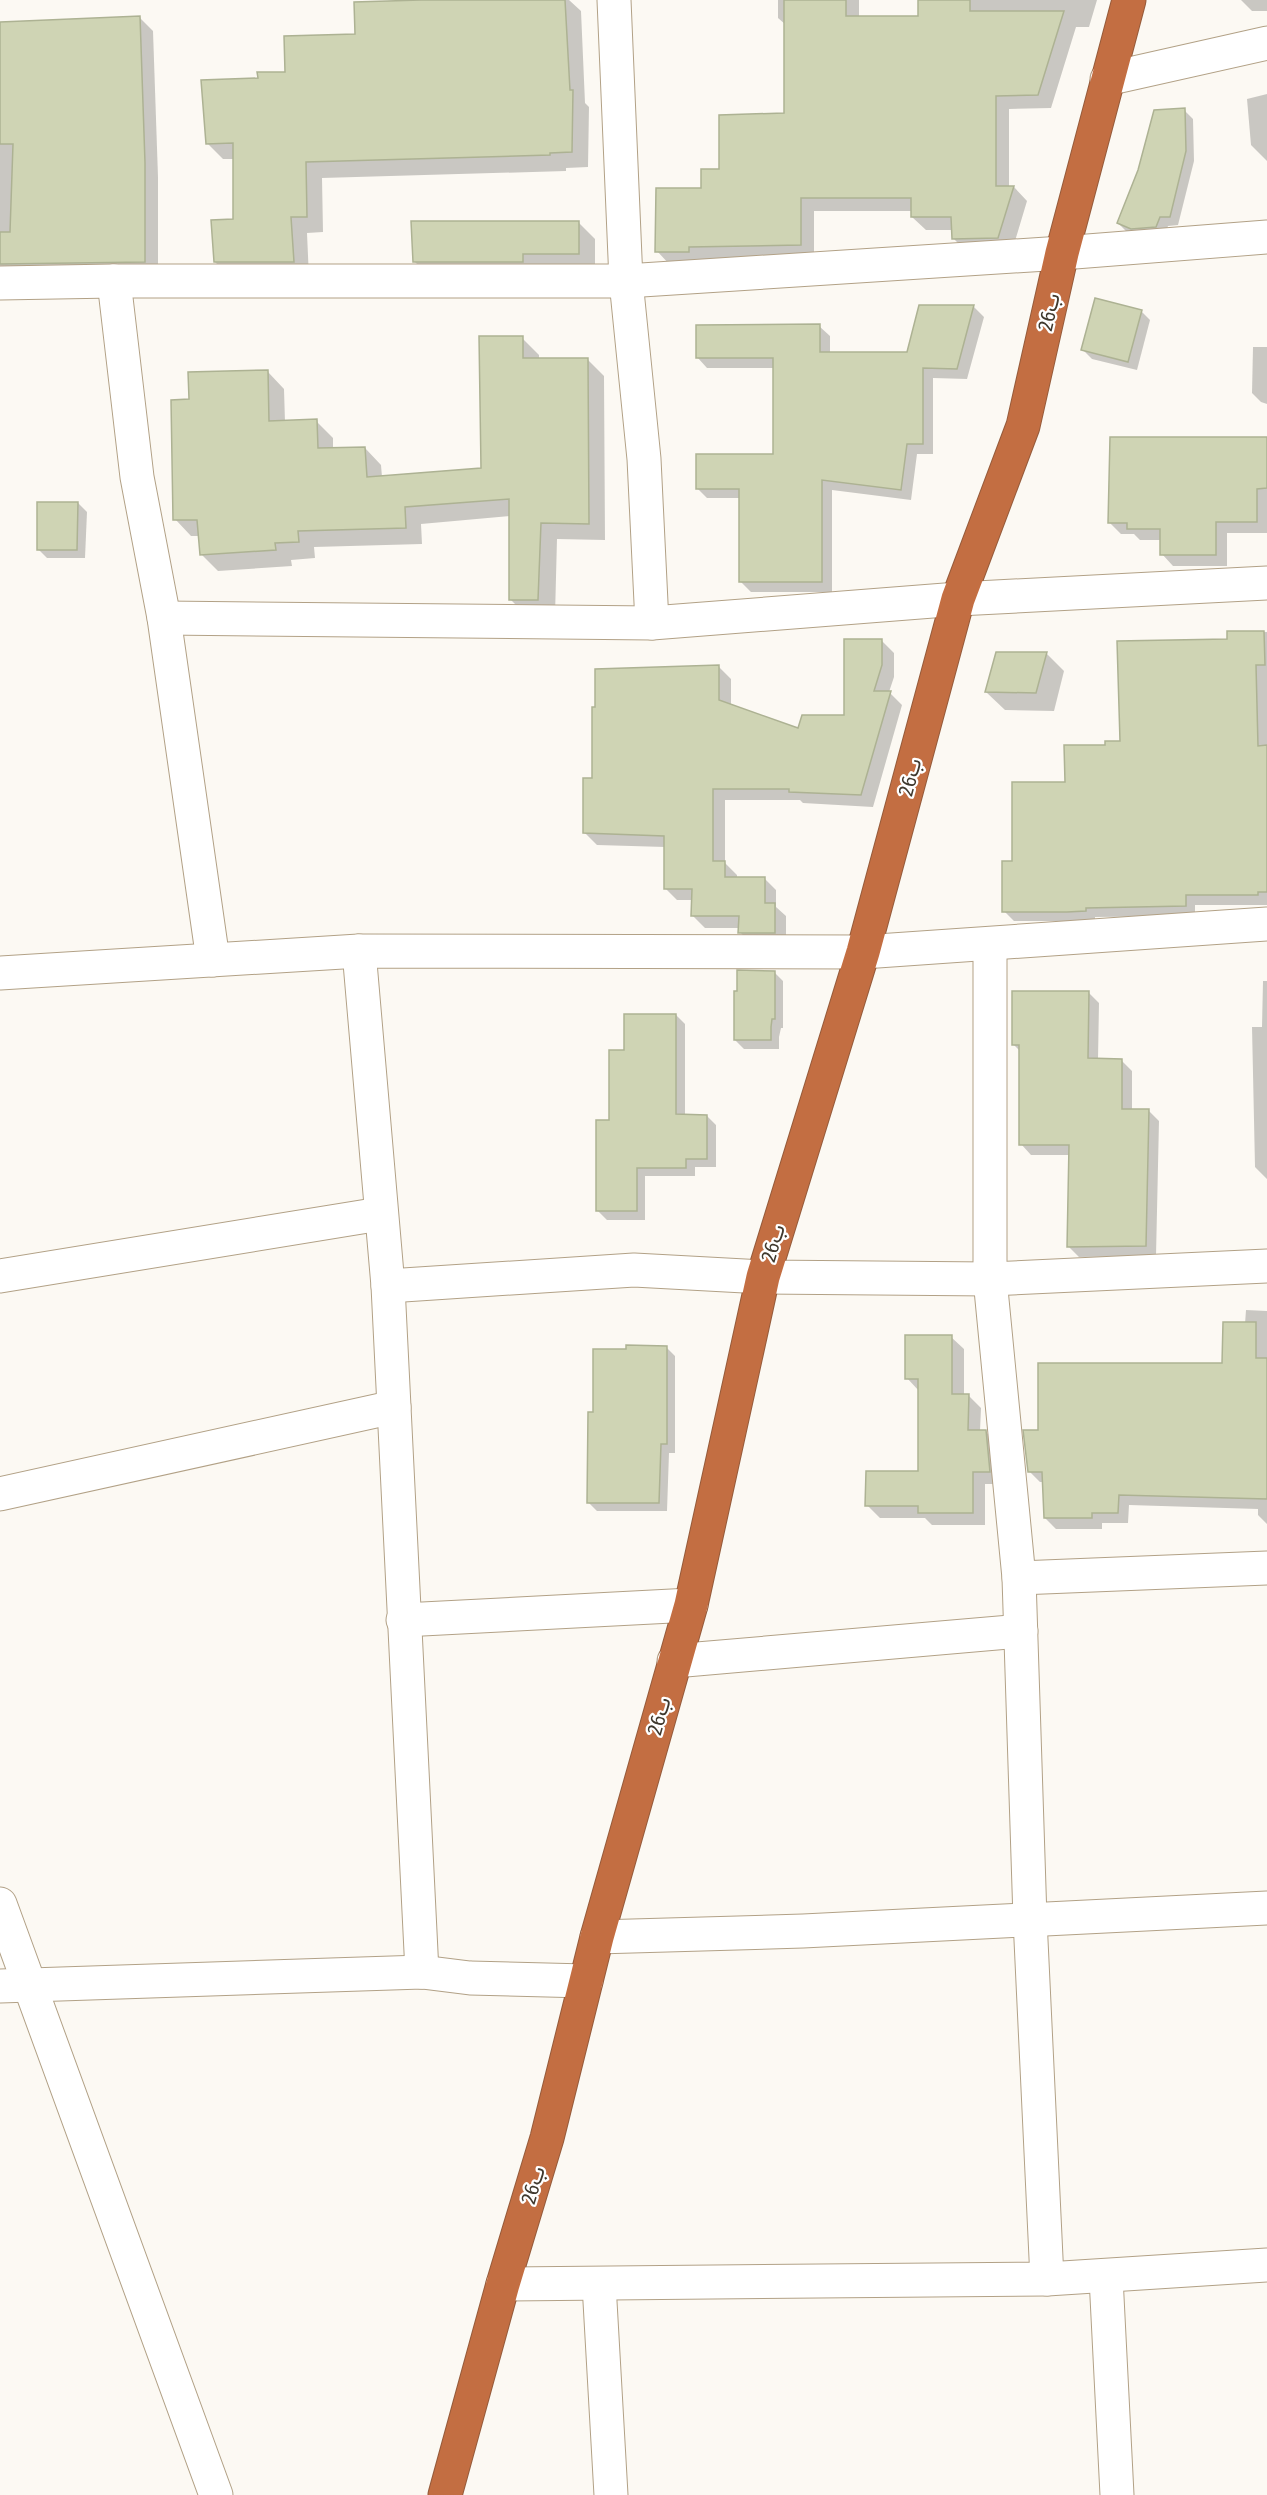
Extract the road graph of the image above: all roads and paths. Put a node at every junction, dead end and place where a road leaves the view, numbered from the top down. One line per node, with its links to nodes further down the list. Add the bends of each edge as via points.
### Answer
1 (614, 0): 8 (street)
2 (1129, 0): 4 (highway, 26ب)
3 (1267, 43): 4 (street)
4 (1107, 79): 6 (highway, 26ب)
5 (1267, 237): 6 (street)
6 (1062, 253): 8 (street); 11 (highway, 26ب, via 1023,426)
7 (114, 281): 8 (street); 9 (street); 12 (street, via 138,477)
8 (626, 281): 13 (street, via 644,459)
9 (0, 283)
10 (1267, 583): 11 (street)
11 (958, 599): 13 (street); 17 (highway, 26ب)
12 (164, 618): 13 (street); 18 (street)
13 (652, 623)
14 (1267, 924): 15 (street)
15 (990, 944): 17 (street); 24 (street)
16 (359, 951): 17 (street); 18 (street); 20 (street)
17 (863, 952): 23 (highway, 26ب)
18 (213, 960): 19 (street)
19 (0, 973)
20 (380, 1214): 22 (street); 25 (street)
21 (1267, 1266): 24 (street)
22 (0, 1276)
23 (762, 1277): 24 (street); 25 (street, via 634,1270); 30 (highway, 26ب)
24 (990, 1279): 29 (street)
25 (388, 1286): 26 (street)
26 (394, 1407): 27 (street); 31 (street)
27 (0, 1494)
28 (1267, 1568): 29 (street)
29 (1019, 1578): 32 (street)
30 (691, 1605): 31 (street); 33 (highway, 26ب)
31 (404, 1620): 38 (street)
32 (1021, 1631): 33 (street); 36 (street)
33 (674, 1660): 37 (highway, 26ب)
34 (0, 1904): 40 (street)
35 (1267, 1908): 36 (street)
36 (1030, 1920): 37 (street); 43 (street)
37 (597, 1937): 39 (highway, 26ب)
38 (422, 1972): 39 (street, via 470,1978); 40 (street)
39 (586, 1981): 44 (highway, 26ب, via 547,2138)
40 (15, 1985): 46 (street)
41 (1267, 2265): 42 (street)
42 (1106, 2277): 43 (street); 49 (street)
43 (1047, 2279): 45 (street)
44 (503, 2284): 45 (street); 47 (highway, 26ب)
45 (599, 2284): 48 (street)
46 (216, 2495)
47 (445, 2495)
48 (610, 2495)
49 (1117, 2495)

